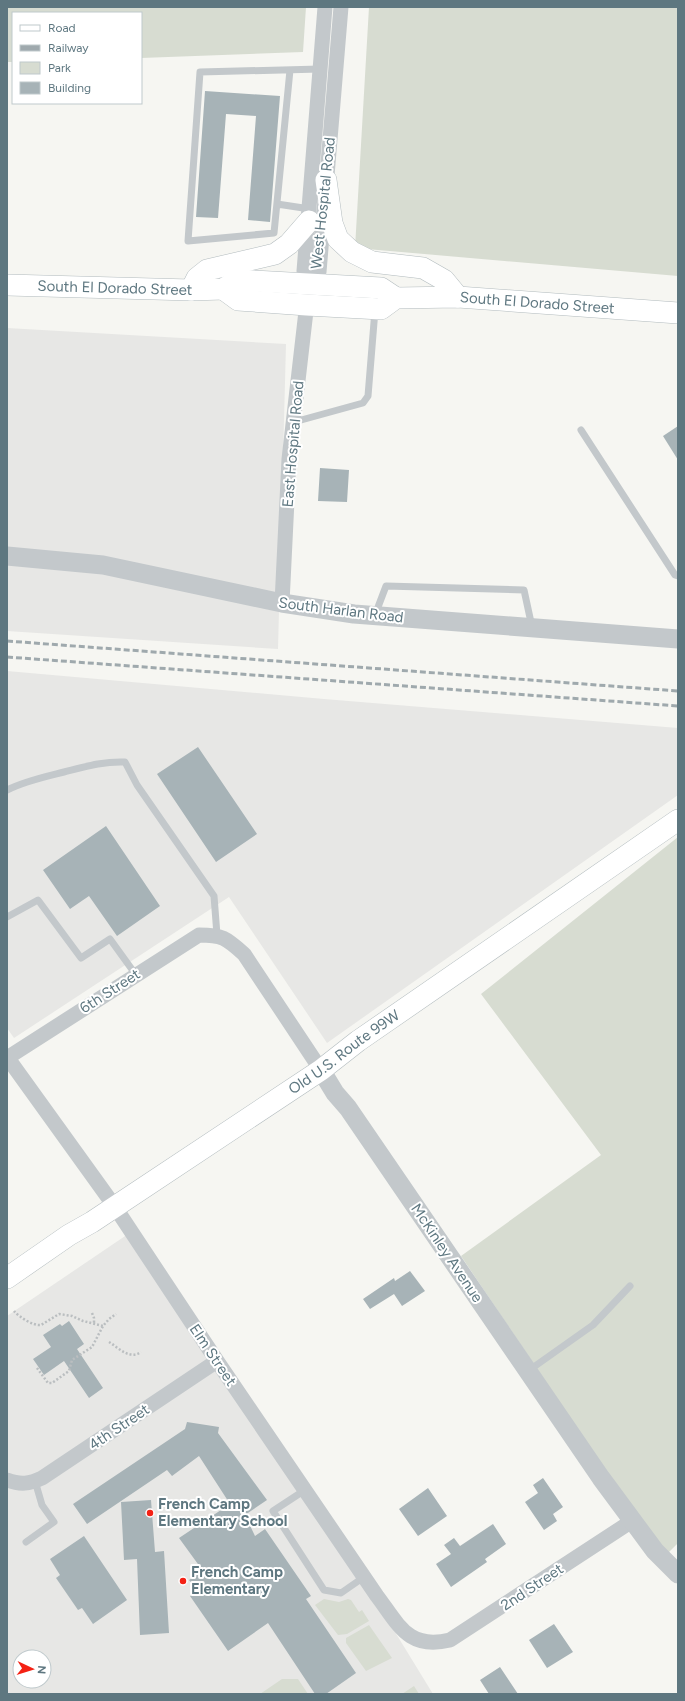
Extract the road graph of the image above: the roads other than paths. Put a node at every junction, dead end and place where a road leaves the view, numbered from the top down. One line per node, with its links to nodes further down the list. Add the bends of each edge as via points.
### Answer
1 (325, 7): 3 (street, West Hospital Road)
2 (341, 7): 5 (street, West Hospital Road)
3 (320, 69): 4 (lane); 7 (street, West Hospital Road)
4 (290, 70): 6 (lane); 6 (lane, via 200,72 188,240 274,233)
5 (326, 180): 9 (street, West Hospital Road, via 319,272); 12 (main road, via 332,223 338,239 352,252 372,262 423,268 444,280)
6 (277, 204): 7 (lane)
7 (309, 215): 9 (street, West Hospital Road, via 304,271); 11 (main road, via 289,244 275,254 207,270 197,278)
8 (7, 285): 11 (main road, South El Dorado Street)
9 (310, 285): 10 (main road, South El Dorado Street, via 238,280); 13 (main road, South El Dorado Street, via 381,288); 14 (street, East Hospital Road)
10 (223, 289): 11 (main road, South El Dorado Street); 14 (main road, via 238,300)
11 (191, 290)
12 (458, 297): 13 (main road, South El Dorado Street); 16 (main road, South El Dorado Street)
13 (396, 298): 15 (main road, via 381,309)
14 (307, 306): 15 (main road); 17 (street, East Hospital Road)
15 (375, 308): 17 (lane, via 366,400)
16 (678, 312)
17 (294, 422): 21 (street, East Hospital Road, via 289,459)
18 (581, 430): 20 (lane)
19 (7, 556): 21 (street, South Harlan Road, via 103,566)
20 (678, 576)
21 (282, 603): 22 (street, South Harlan Road)
22 (375, 615): 23 (street, South Harlan Road); 23 (lane, via 386,586 524,590)
23 (533, 628): 24 (street, South Harlan Road)
24 (678, 639)
25 (7, 790): 28 (lane, via 25,782 96,764 125,762 137,785 214,896)
26 (678, 820): 31 (main road, Old U.S. Route 99W, via 358,1041)
27 (7, 917): 29 (lane, via 38,900 81,958 110,939)
28 (217, 935): 29 (street, 6th Street, via 198,935); 31 (street, McKinley Avenue, via 229,940 244,954)
29 (136, 975): 30 (street, 6th Street)
30 (7, 1058): 32 (street, Elm Street)
31 (321, 1070): 32 (main road, Old U.S. Route 99W); 36 (street, McKinley Avenue)
32 (115, 1207): 33 (main road, Old U.S. Route 99W); 35 (street, Elm Street)
33 (7, 1278)
34 (630, 1286): 36 (lane, via 592,1325)
35 (217, 1362): 37 (street, 4th Street); 39 (street, Elm Street)
36 (527, 1371): 40 (street, McKinley Avenue)
37 (35, 1481): 38 (street, 4th Street, via 27,1484); 41 (lane, via 42,1505 54,1522)
38 (12, 1482)
39 (305, 1490): 43 (street, Elm Street); 43 (lane, via 273,1511 324,1590 340,1593)
40 (632, 1521): 42 (street, McKinley Avenue, via 655,1551); 44 (street, 2nd Street, via 462,1633 450,1640)
41 (26, 1542)
42 (678, 1574)
43 (364, 1577): 44 (street, Elm Street, via 402,1630 412,1638)
44 (427, 1643)

